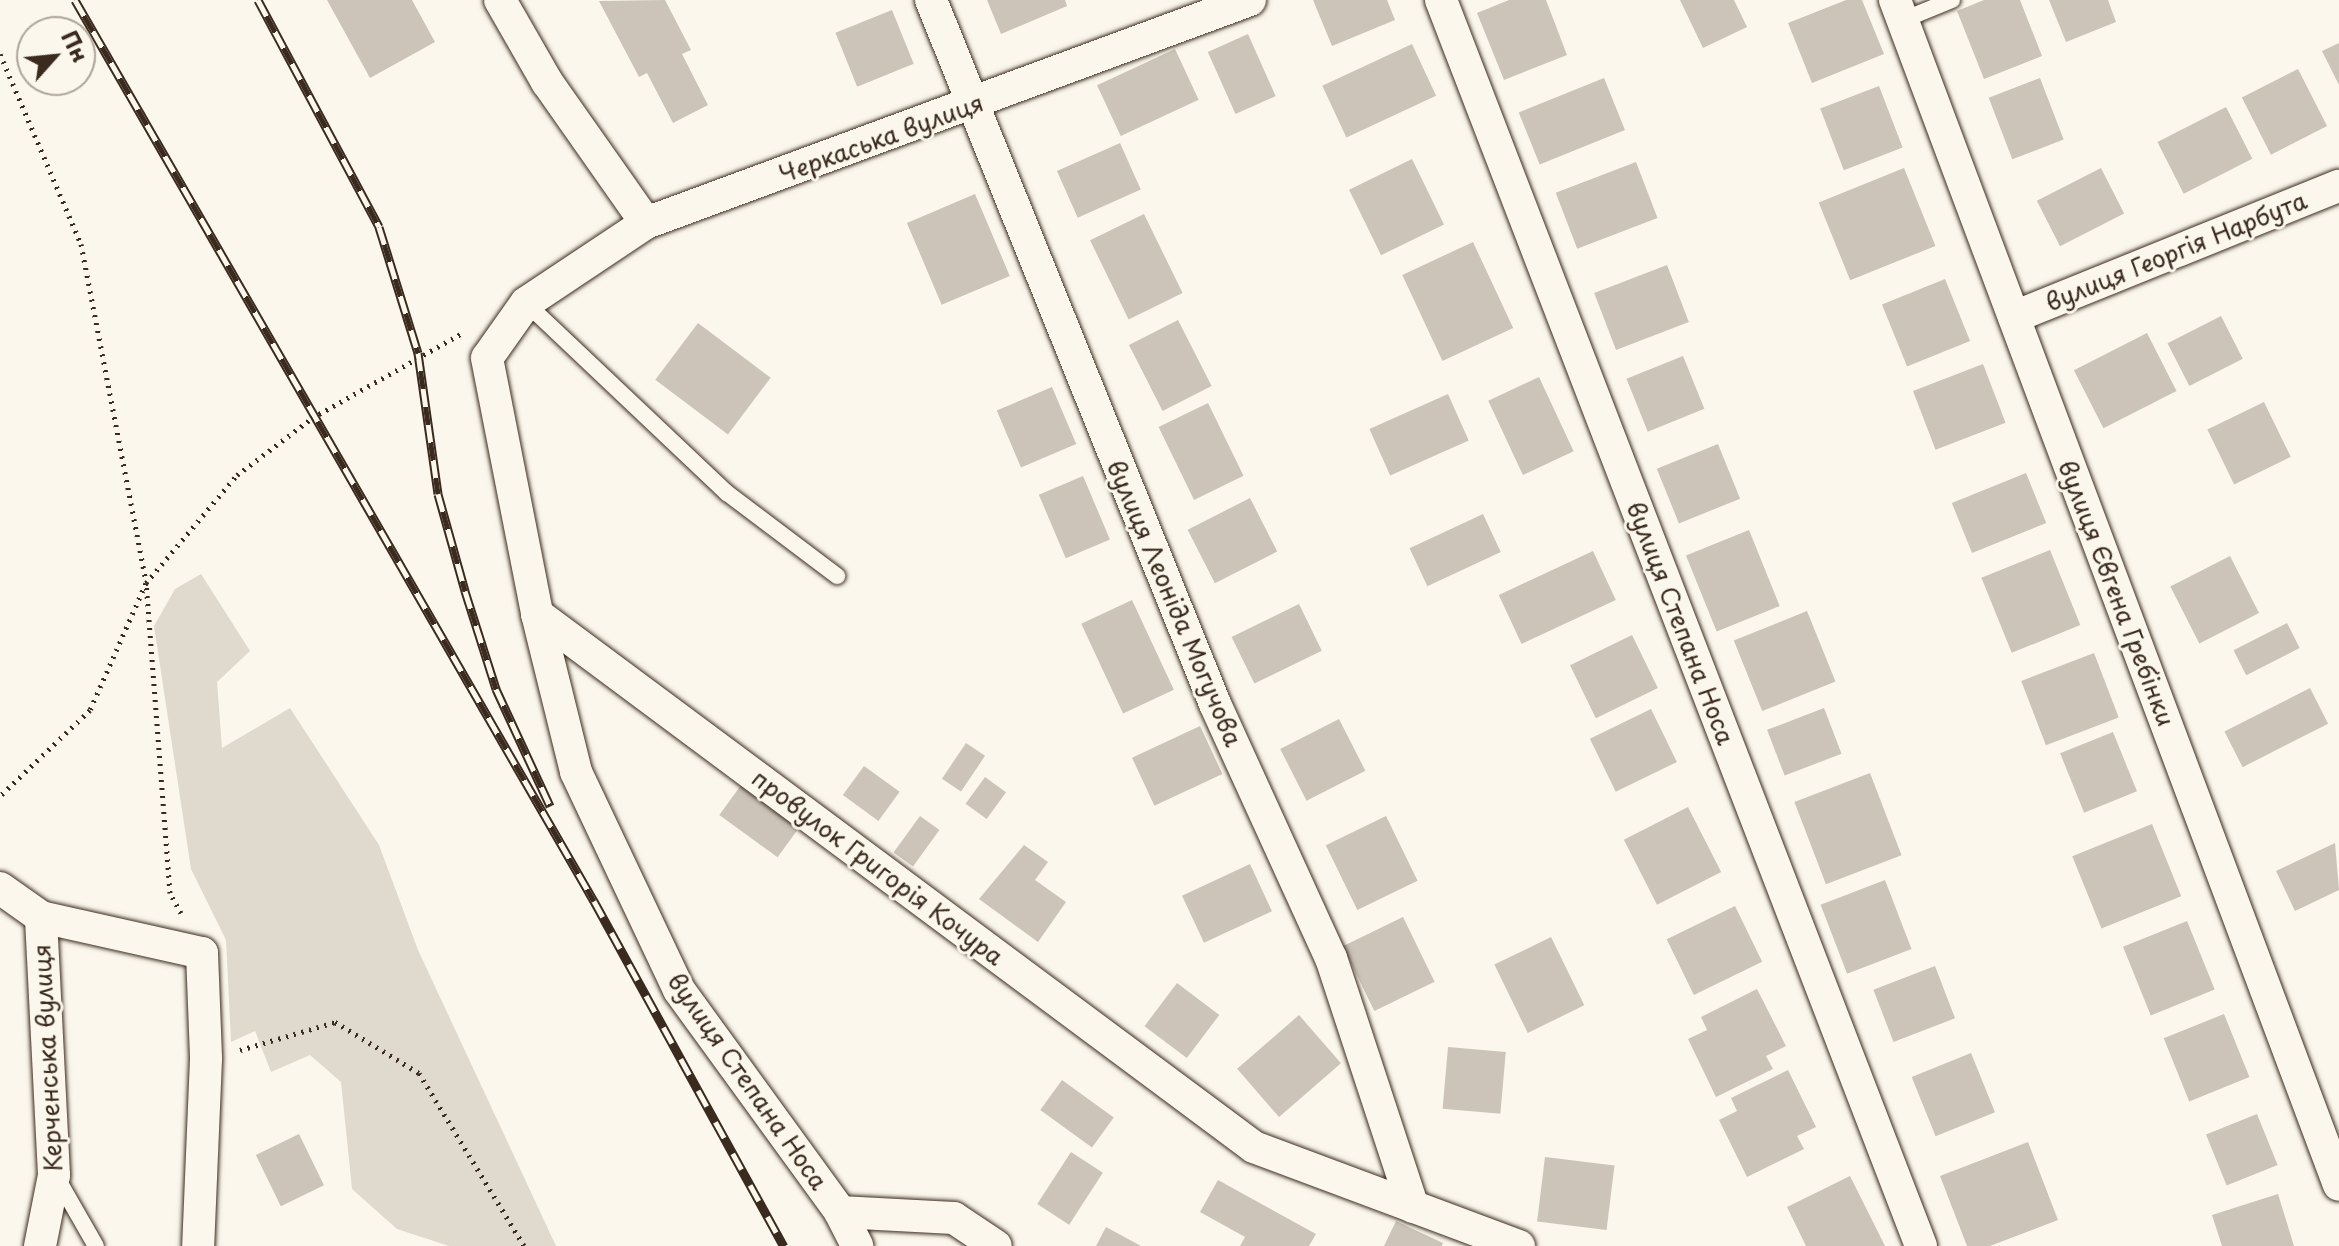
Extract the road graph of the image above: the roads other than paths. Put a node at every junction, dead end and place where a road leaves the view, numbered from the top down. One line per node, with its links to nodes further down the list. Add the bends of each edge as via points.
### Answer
1 (500, 0): 9 (street, via 547,82)
2 (931, 0): 7 (street, вулиця Леоніда Могучова)
3 (1250, 0): 7 (street, Черкаська вулиця)
4 (1441, 0): 26 (street, вулиця Степана Носа)
5 (1952, 0): 6 (lane)
6 (1899, 10): 11 (street, вулиця Євгена Гребінки)
7 (971, 106): 9 (street, Черкаська вулиця); 18 (street, вулиця Леоніда Могучова, via 1215,704 1331,958)
8 (2339, 186): 11 (street, вулиця Георгія Нарбута)
9 (646, 223): 10 (street, Черкаська вулиця)
10 (526, 303): 12 (lane, via 727,493); 13 (street, via 487,358)
11 (2014, 317): 17 (street, вулиця Євгена Гребінки)
12 (837, 576)
13 (537, 614): 18 (street, провулок Григорія Кочура, via 1254,1147); 19 (street, вулиця Степана Носа, via 576,772 679,990)
14 (0, 888): 15 (street)
15 (41, 917): 16 (street, Керченська вулиця); 22 (street, via 202,953 206,1059)
16 (54, 1175): 20 (street, Керченська вулиця); 21 (lane)
17 (2339, 1185)
18 (1413, 1207): 25 (street, провулок Григорія Кочура)
19 (840, 1212): 23 (street); 24 (street, вулиця Степана Носа, via 954,1218)
20 (40, 1246)
21 (96, 1246)
22 (198, 1246)
23 (857, 1246)
24 (996, 1246)
25 (1519, 1246)
26 (1921, 1246)

